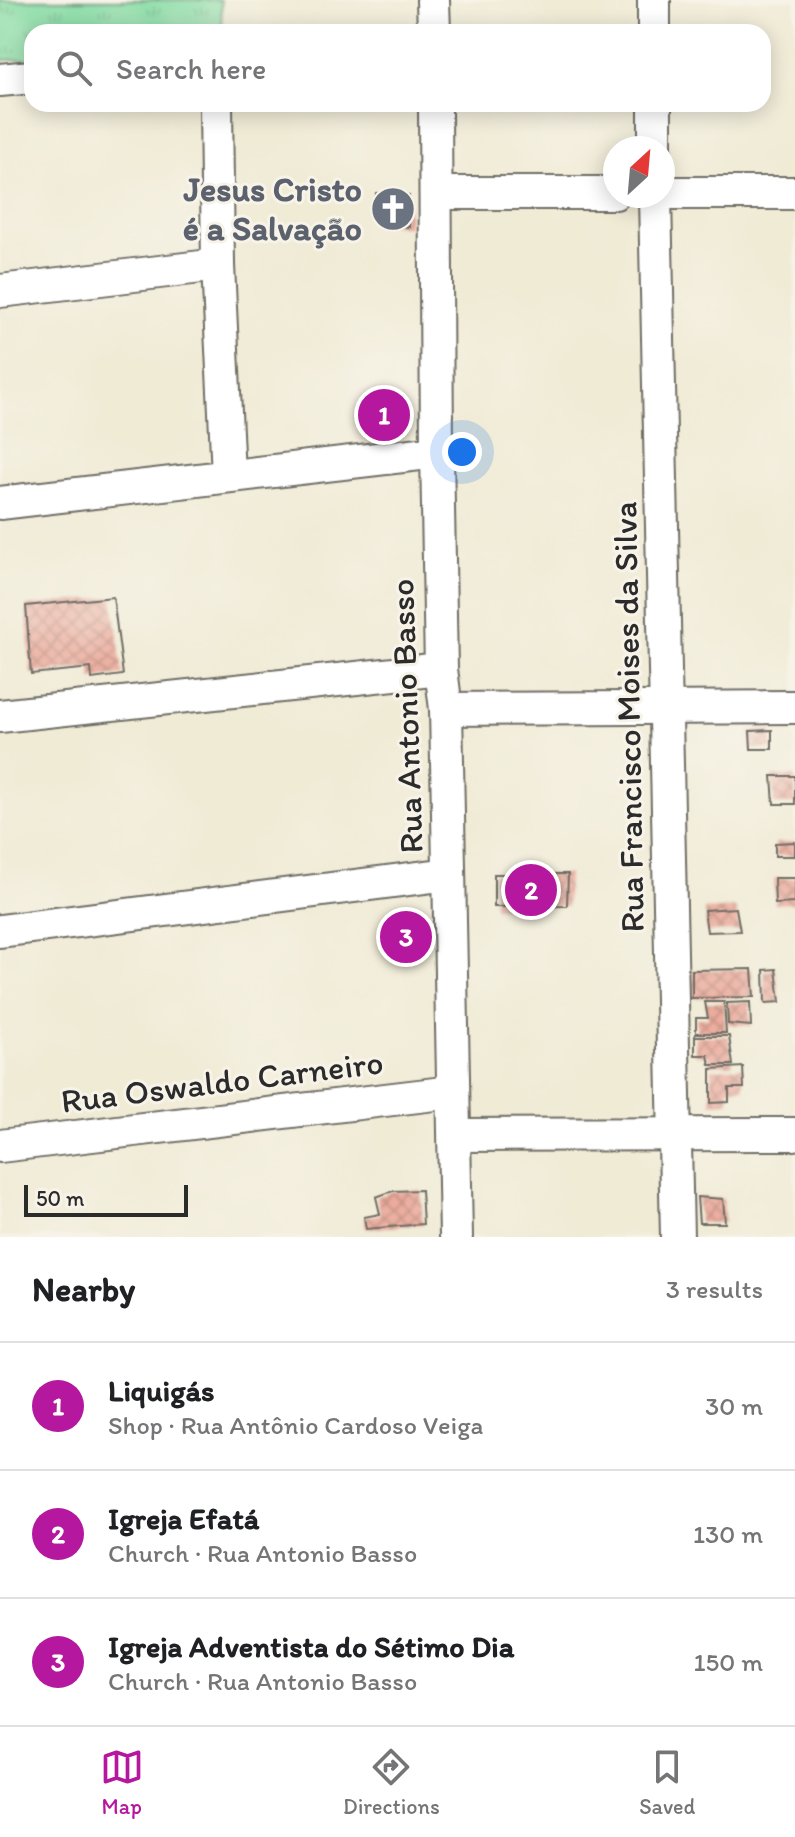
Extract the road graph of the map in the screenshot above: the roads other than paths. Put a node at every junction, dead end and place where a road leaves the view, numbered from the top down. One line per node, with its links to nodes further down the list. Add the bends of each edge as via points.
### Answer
1 (433, 0): 3 (street)
2 (654, 0): 4 (street)
3 (434, 24)
4 (654, 24)
5 (24, 78): 6 (street)
6 (0, 80)
7 (216, 112): 16 (street)
8 (435, 112): 11 (street, Rua Antonio Basso)
9 (655, 112): 10 (street)
10 (655, 136)
11 (436, 193): 12 (street); 18 (street, Rua Antonio Basso)
12 (603, 193)
13 (675, 193): 14 (street)
14 (795, 193)
15 (655, 208): 23 (street, Rua Francisco Moises da Silva)
16 (218, 265): 17 (street); 19 (street)
17 (0, 291)
18 (437, 452): 19 (street); 21 (street, Rua Antonio Basso)
19 (228, 475): 20 (street)
20 (0, 503)
21 (441, 669): 24 (street, Rua Antonio Basso); 25 (street)
22 (795, 707): 23 (street)
23 (666, 708): 24 (street); 29 (street, Rua Francisco Moises da Silva)
24 (446, 709): 26 (street, Rua Antonio Basso)
25 (0, 716)
26 (449, 874): 27 (street); 28 (street, Rua Antonio Basso)
27 (0, 931)
28 (452, 1092): 31 (street, Rua Antonio Basso); 32 (street, Rua Oswaldo Carneiro)
29 (676, 1134): 30 (street); 31 (street); 34 (street, Rua Francisco Moises da Silva)
30 (795, 1134)
31 (455, 1135): 33 (street, Rua Antonio Basso)
32 (0, 1146)
33 (456, 1237)
34 (677, 1237)

